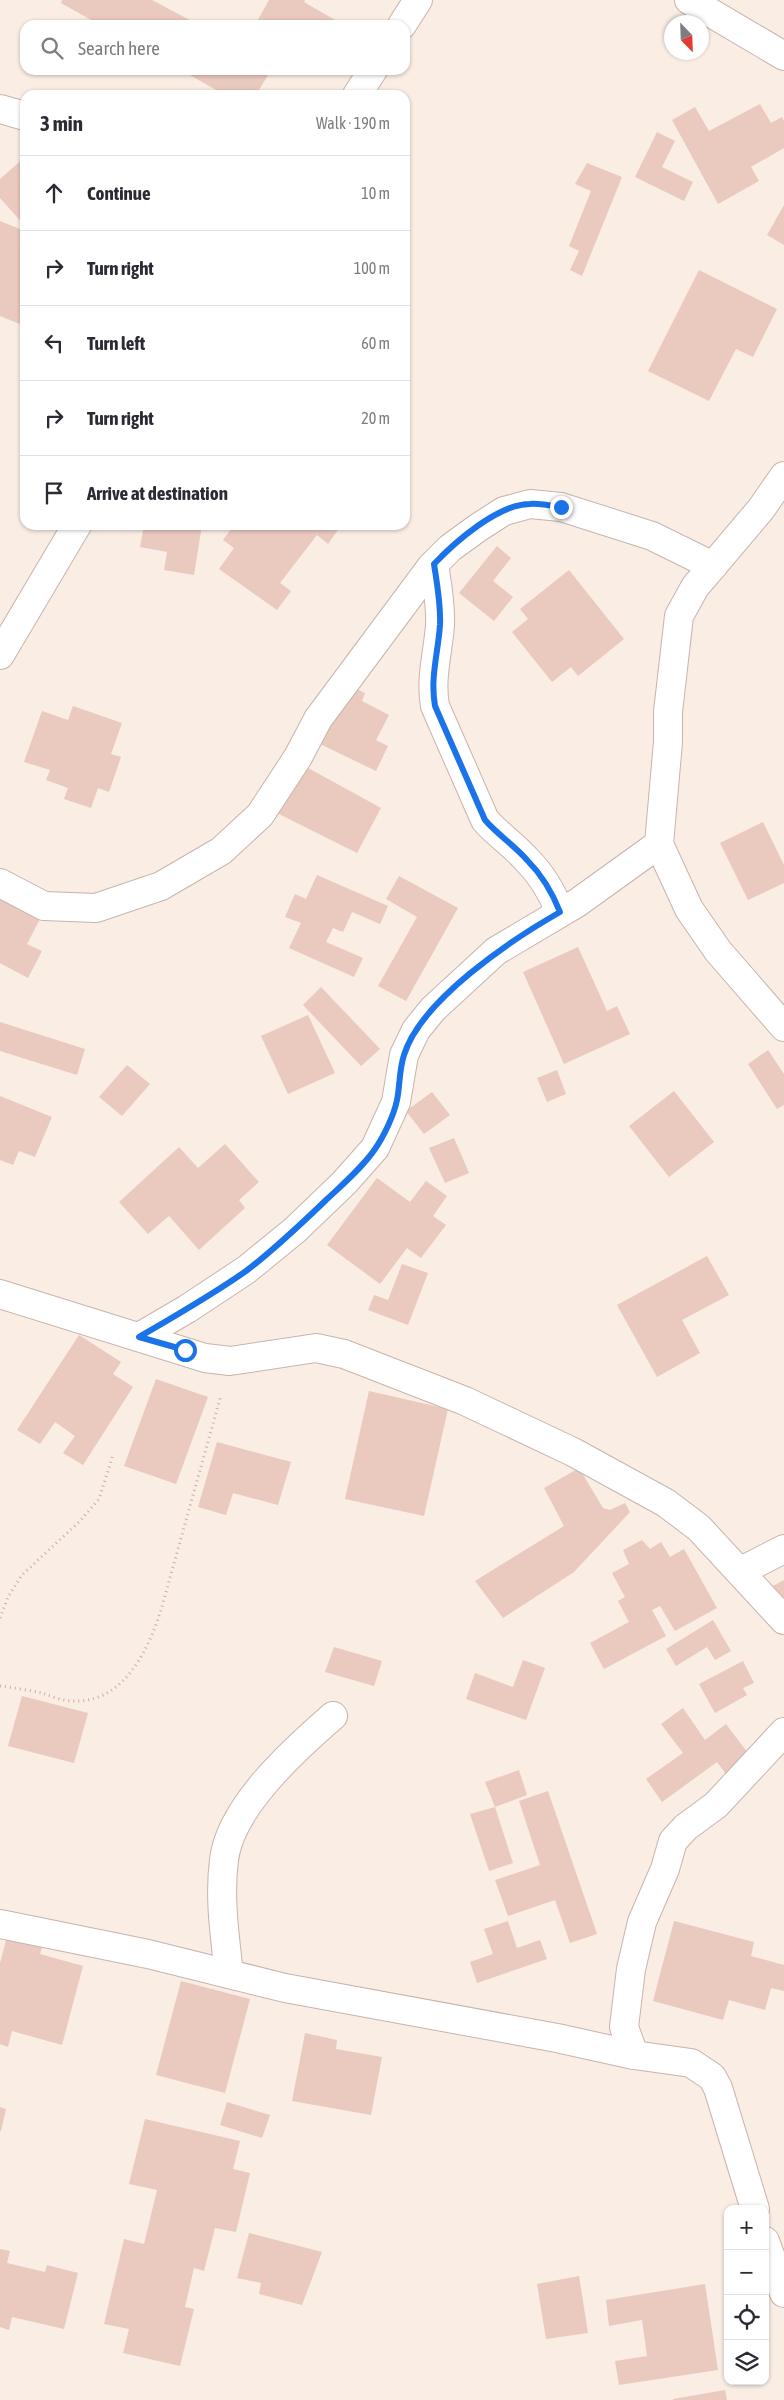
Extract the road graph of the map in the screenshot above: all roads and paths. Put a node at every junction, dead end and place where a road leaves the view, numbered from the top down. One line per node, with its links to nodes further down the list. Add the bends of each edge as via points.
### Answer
1 (418, 0): 3 (street)
2 (689, 0): 4 (street)
3 (405, 20)
4 (784, 56)
5 (370, 75): 6 (street)
6 (360, 90)
7 (0, 109): 8 (street)
8 (20, 115)
9 (784, 476): 12 (street)
10 (74, 530): 13 (street)
11 (434, 564): 12 (street, via 479,526 504,511 530,504 561,507 643,533); 15 (street, via 318,719 294,764 260,815 221,852 161,886 96,908 44,906); 16 (street, via 440,597 432,688 435,706 485,820 543,878)
12 (713, 566): 14 (street, via 695,587 678,616)
13 (0, 655)
14 (659, 844): 16 (street, via 612,880); 17 (street, via 689,909 718,951)
15 (0, 883)
16 (560, 912): 19 (street, via 496,951 433,1009 416,1030 404,1055 396,1102 389,1120 375,1148 344,1183 295,1230 246,1270)
17 (784, 1027)
18 (0, 1294): 19 (street)
19 (139, 1337): 20 (street, via 206,1358)
20 (230, 1361): 23 (street, via 316,1348 344,1354 465,1401 590,1461 666,1503 699,1528); 26 (path, via 162,1610 142,1659 111,1691 94,1700 70,1701)
21 (113, 1455): 24 (path, via 99,1499 22,1575)
22 (784, 1550): 23 (street)
23 (741, 1571): 25 (street)
24 (0, 1618)
25 (784, 1620)
26 (0, 1686)
27 (333, 1716): 30 (street, via 266,1780 243,1812 230,1840 224,1858 222,1891)
28 (784, 1732): 31 (street, via 716,1805 673,1841 665,1869 642,1922 631,1969 624,2027)
29 (0, 1924): 30 (street)
30 (229, 1974): 31 (street, via 294,1990)
31 (634, 2055): 32 (street, via 691,2063 712,2077)
32 (754, 2205)
33 (768, 2250): 34 (street)
34 (784, 2293)

